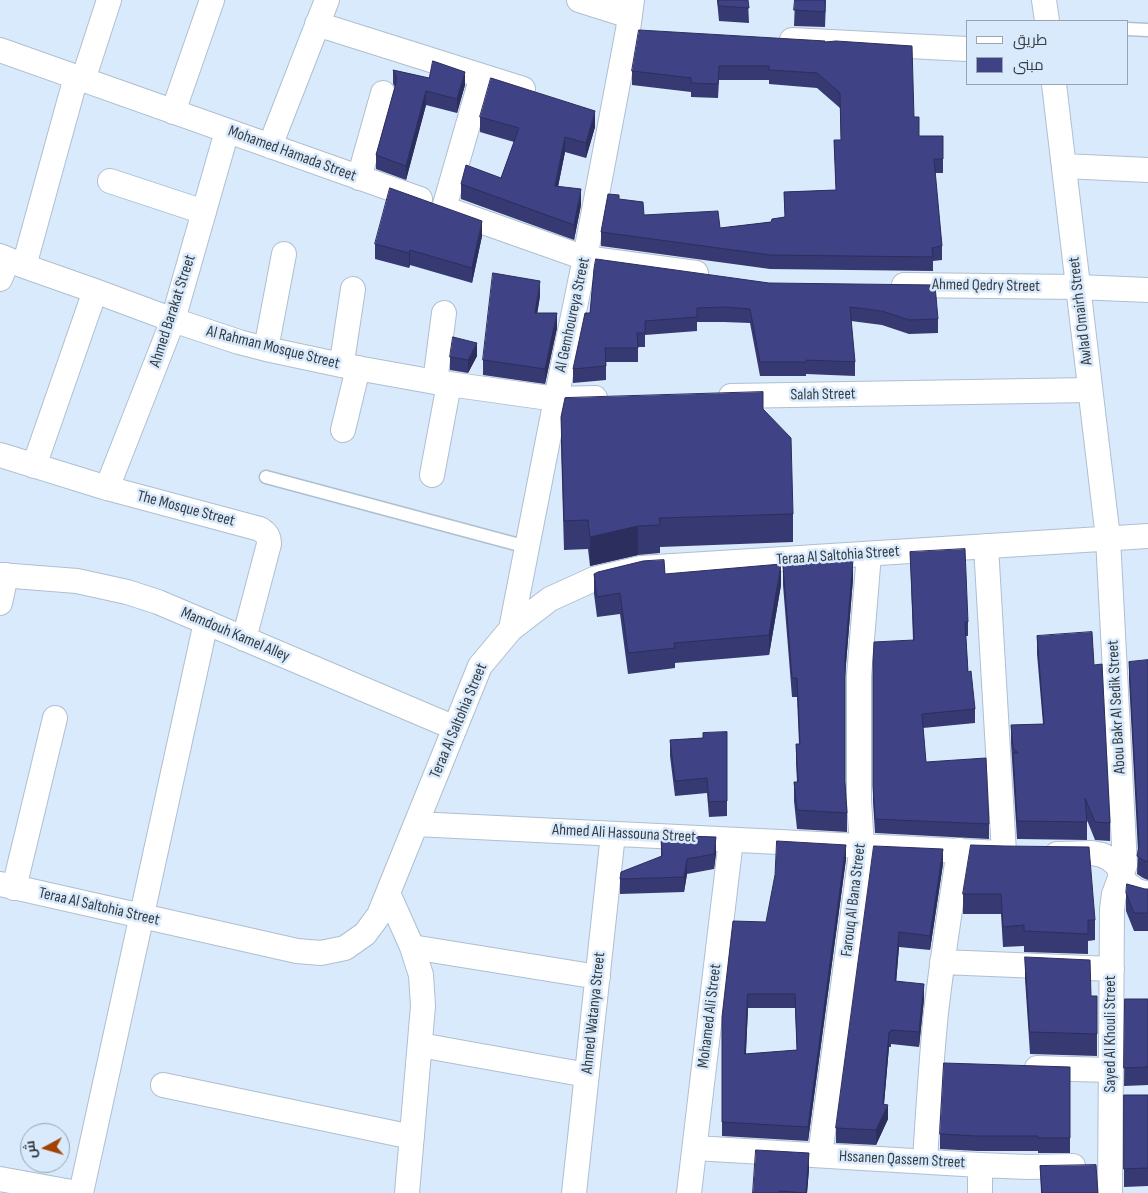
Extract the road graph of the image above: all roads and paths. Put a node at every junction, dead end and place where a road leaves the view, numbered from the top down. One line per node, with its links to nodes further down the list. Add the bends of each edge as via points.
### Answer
1 (109, 0): 15 (street)
2 (212, 0): 19 (street)
3 (327, 0): 8 (street)
4 (579, 0): 6 (street)
5 (1044, 0): 7 (street)
6 (634, 20): 29 (street, Al Gemhoureya Street, via 602,114)
7 (1047, 20)
8 (317, 24): 14 (street); 21 (street)
9 (1128, 28): 10 (lane)
10 (1148, 30)
11 (766, 38): 12 (street)
12 (966, 49)
13 (0, 50): 15 (street, Mohamed Hamada Street)
14 (482, 76): 18 (street); 26 (street)
15 (80, 78): 19 (street, Mohamed Hamada Street); 30 (street)
16 (1054, 85): 22 (street, Awlad Omairh Street)
17 (383, 93): 24 (street)
18 (547, 97)
19 (173, 112): 20 (street, Mohamed Hamada Street)
20 (227, 131): 21 (street, Mohamed Hamada Street); 27 (street, Ahmed Barakat Street)
21 (270, 146): 24 (street, Mohamed Hamada Street)
22 (1064, 166): 23 (street); 33 (street, Awlad Omairh Street)
23 (1148, 170)
24 (359, 178): 26 (street, Mohamed Hamada Street)
25 (110, 181): 27 (street)
26 (444, 208): 29 (street, Mohamed Hamada Street)
27 (204, 212): 38 (street, Ahmed Barakat Street)
28 (284, 254): 39 (street)
29 (585, 258): 31 (street); 45 (street, Al Gemhoureya Street)
30 (8, 265): 36 (street, Al Rahman Mosque Street)
31 (714, 275)
32 (879, 285): 33 (street, Ahmed Qedry Street)
33 (1078, 288): 35 (street, Ahmed Qedry Street); 42 (street, Awlad Omairh Street)
34 (354, 289): 40 (street, via 342,355 343,362)
35 (1148, 290)
36 (95, 291): 38 (street, Al Rahman Mosque Street); 48 (street)
37 (444, 313): 41 (street)
38 (173, 320): 39 (street, Al Rahman Mosque Street); 51 (street, Ahmed Barakat Street)
39 (266, 349): 40 (street, Al Rahman Mosque Street)
40 (352, 367): 41 (street, Al Rahman Mosque Street); 46 (street)
41 (442, 383): 45 (street, Al Rahman Mosque Street); 49 (street)
42 (1090, 390): 43 (street, Salah Street); 53 (street, Awlad Omairh Street)
43 (714, 396)
44 (615, 398): 45 (street)
45 (556, 399): 55 (street, Al Gemhoureya Street)
46 (343, 430)
47 (0, 455): 48 (street, The Mosque Street)
48 (34, 466): 51 (street, The Mosque Street)
49 (432, 475)
50 (266, 477): 55 (lane)
51 (107, 488): 61 (street, The Mosque Street, via 260,529 267,534 268,544)
52 (1148, 536): 53 (street, Teraa Al Saltohia Street)
53 (1108, 538): 54 (street, Teraa Al Saltohia Street); 70 (street, Abou Bakr Al Sedik Street, via 1125,866)
54 (986, 546): 56 (street, Teraa Al Saltohia Street); 69 (street)
55 (527, 547): 60 (street, Al Gemhoureya Street)
56 (869, 554): 60 (street, Teraa Al Saltohia Street, via 641,568 594,579 550,599); 67 (street, Farouq Al Bana Street, via 859,676 858,801)
57 (3, 575): 58 (street); 59 (street, Mamdouh Kamel Alley, via 77,581 128,592)
58 (0, 603)
59 (206, 622): 61 (street, Mamdouh Kamel Alley); 74 (street)
60 (511, 629): 63 (street, Teraa Al Saltohia Street, via 480,666)
61 (244, 638): 63 (street, Mamdouh Kamel Alley)
62 (54, 718): 71 (street)
63 (455, 728): 64 (street, Teraa Al Saltohia Street)
64 (416, 824): 65 (street, Ahmed Ali Hassouna Street); 72 (street, Teraa Al Saltohia Street)
65 (613, 834): 66 (street, Ahmed Ali Hassouna Street); 78 (street, Ahmed Watanya Street)
66 (731, 840): 67 (street, Ahmed Ali Hassouna Street); 85 (street, Mohamed Ali Street)
67 (862, 846): 68 (street, Ahmed Ali Hassouna Street); 86 (street, Farouq Al Bana Street)
68 (959, 850): 69 (street, Ahmed Ali Hassouna Street); 76 (street)
69 (1020, 853): 70 (street, Ahmed Ali Hassouna Street, via 1102,855 1118,866)
70 (1121, 876): 73 (street, Ahmed Ali Hassouna Street, via 1128,885); 77 (street, Sayed Al Khouli Street, via 1112,909)
71 (7, 886): 74 (street, Teraa Al Saltohia Street)
72 (388, 892): 74 (street, Teraa Al Saltohia Street, via 379,915 365,934 345,948 321,954); 75 (street)
73 (1148, 894)
74 (142, 916): 91 (street)
75 (412, 947): 78 (street); 79 (street, via 420,975 423,1006)
76 (942, 962): 77 (street); 87 (street, via 941,1065)
77 (1112, 969): 81 (street, Sayed Al Khouli Street, via 1120,1003)
78 (598, 978): 82 (street, Ahmed Watanya Street)
79 (420, 1045): 82 (street); 84 (street)
80 (1021, 1067): 81 (street)
81 (1110, 1070): 89 (street, Sayed Al Khouli Street, via 1120,1100)
82 (587, 1075): 93 (street, Ahmed Watanya Street)
83 (163, 1085): 84 (street)
84 (412, 1137): 92 (street)
85 (694, 1148): 86 (street, Hssanen Qassem Street); 94 (street, Mohamed Ali Street)
86 (820, 1155): 87 (street, Hssanen Qassem Street)
87 (925, 1161): 88 (street, Hssanen Qassem Street)
88 (980, 1164): 89 (street, Hssanen Qassem Street); 95 (street)
89 (1110, 1166): 96 (street, Sayed Al Khouli Street)
90 (0, 1179): 91 (street)
91 (68, 1192)
92 (406, 1193)
93 (574, 1193)
94 (689, 1193)
95 (980, 1193)
96 (1110, 1193)

